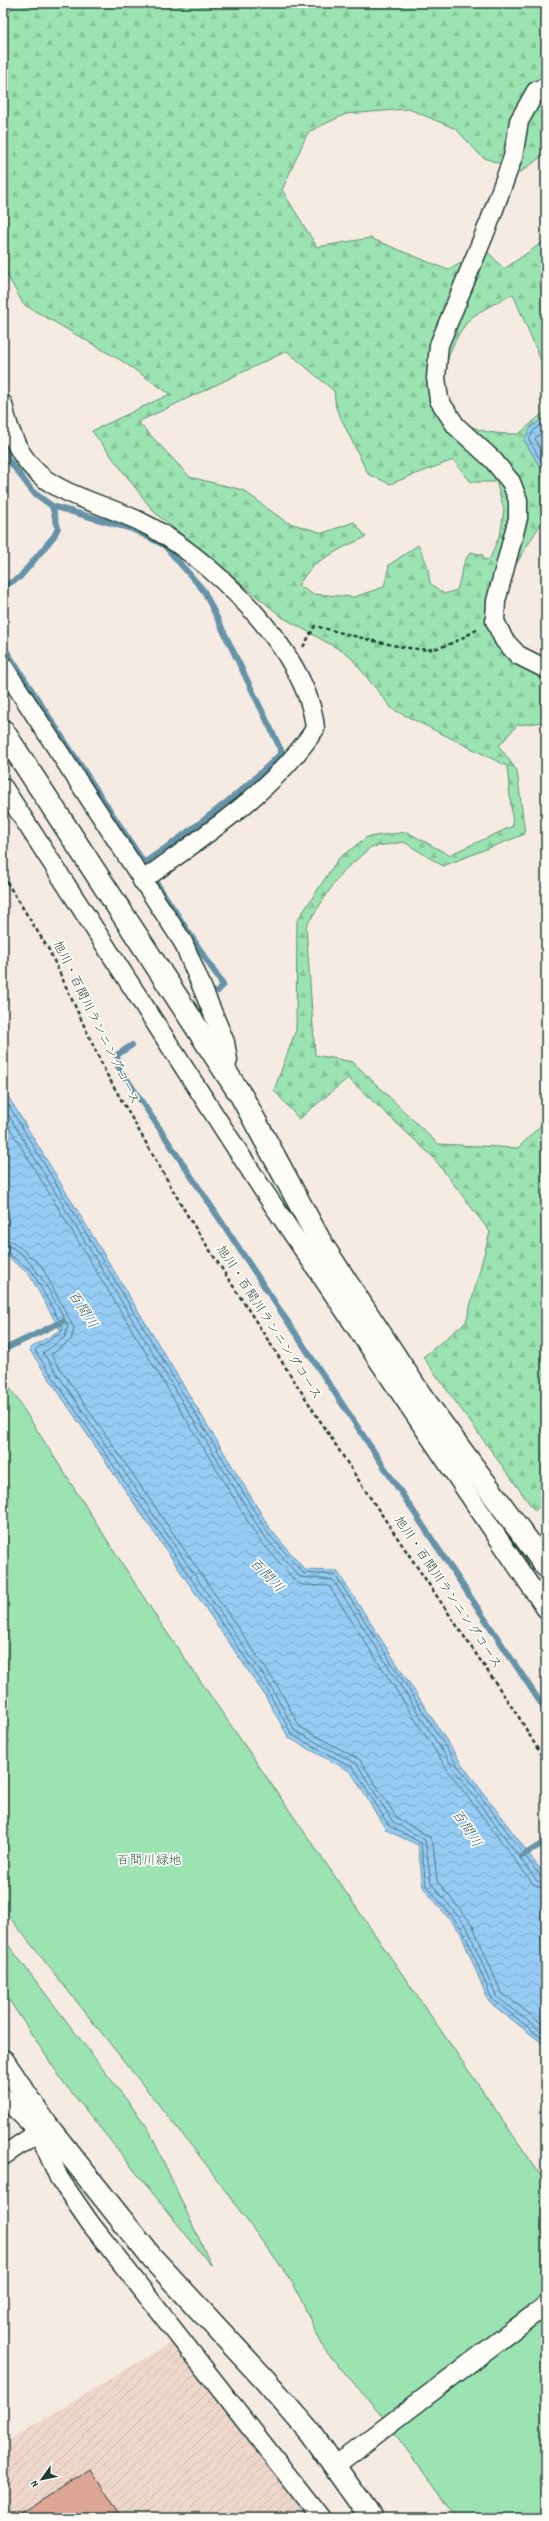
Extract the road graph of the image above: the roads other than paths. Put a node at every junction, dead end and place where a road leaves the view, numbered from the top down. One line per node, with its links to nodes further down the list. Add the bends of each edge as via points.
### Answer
1 (546, 87): 4 (street, via 536,91 519,121 510,164 440,345 436,378 439,400 456,426 493,460 512,482 518,500 518,518 496,601 495,621 504,640 518,655)
2 (3, 404): 7 (street, via 8,428 21,453 40,476 72,494 139,521 179,544 217,573 293,664 314,715 315,729 286,765 217,827)
3 (3, 666): 7 (street)
4 (546, 669)
5 (3, 731): 8 (street)
6 (3, 787): 10 (street, via 263,1190)
7 (148, 877): 8 (street, via 183,942 225,1042 228,1060)
8 (224, 1072): 9 (street, via 252,1115 322,1245 421,1396)
9 (546, 1566)
10 (546, 1609)
11 (3, 2061): 13 (street)
12 (3, 2097): 13 (street)
13 (43, 2128): 14 (street); 16 (street, via 152,2258 265,2380); 17 (street, via 59,2178 90,2223)
14 (3, 2156)
15 (546, 2305): 16 (street)
16 (336, 2465): 18 (street)
17 (321, 2518)
18 (371, 2518)

